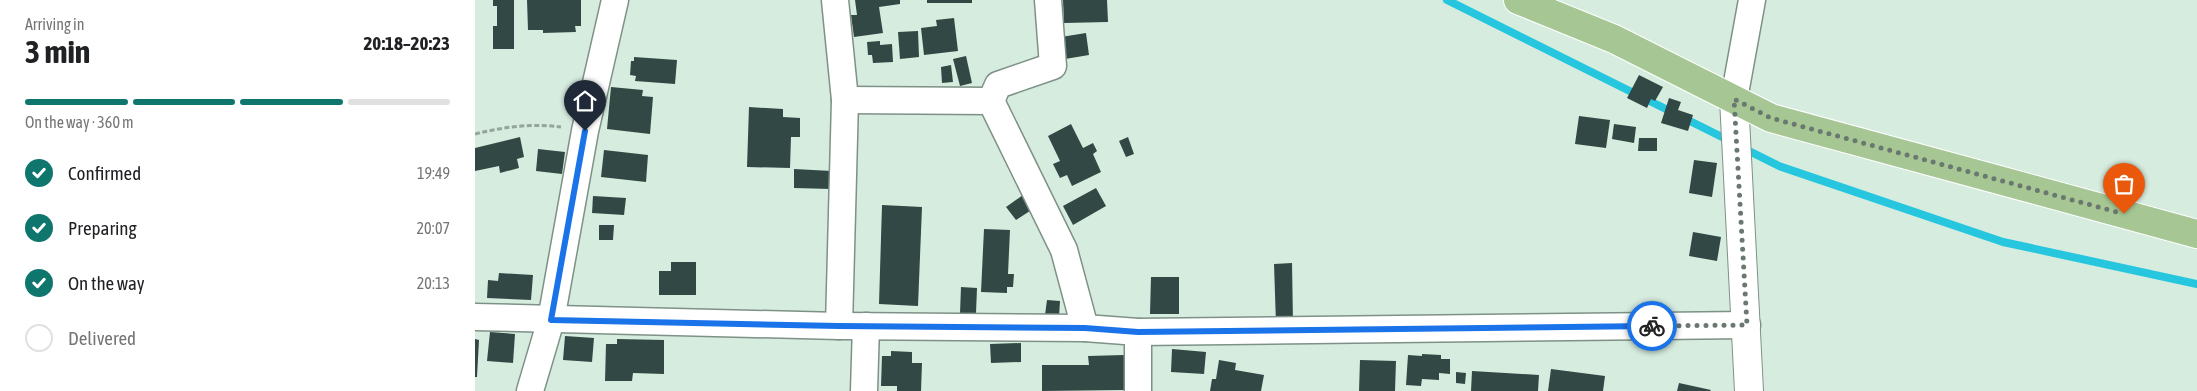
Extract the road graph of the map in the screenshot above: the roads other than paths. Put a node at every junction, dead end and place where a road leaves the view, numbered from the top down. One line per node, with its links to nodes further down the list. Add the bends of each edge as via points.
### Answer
1 (615, 0): 11 (street, via 585,131)
2 (835, 0): 7 (street)
3 (1048, 0): 8 (street, via 1053,66 998,85)
4 (1518, 0): 6 (main road, via 1614,39)
5 (1752, 0): 6 (street)
6 (1734, 99): 9 (main road, via 1771,118); 12 (street)
7 (845, 100): 8 (street); 13 (street)
8 (991, 101): 15 (street, via 1065,250)
9 (2197, 234)
10 (475, 316): 11 (street)
11 (551, 320): 13 (street); 17 (street)
12 (1747, 325): 16 (street); 20 (street)
13 (839, 326): 14 (street)
14 (866, 326): 15 (street); 18 (street)
15 (1085, 328): 16 (street)
16 (1138, 332): 19 (street)
17 (531, 391)
18 (864, 391)
19 (1138, 391)
20 (1749, 391)

